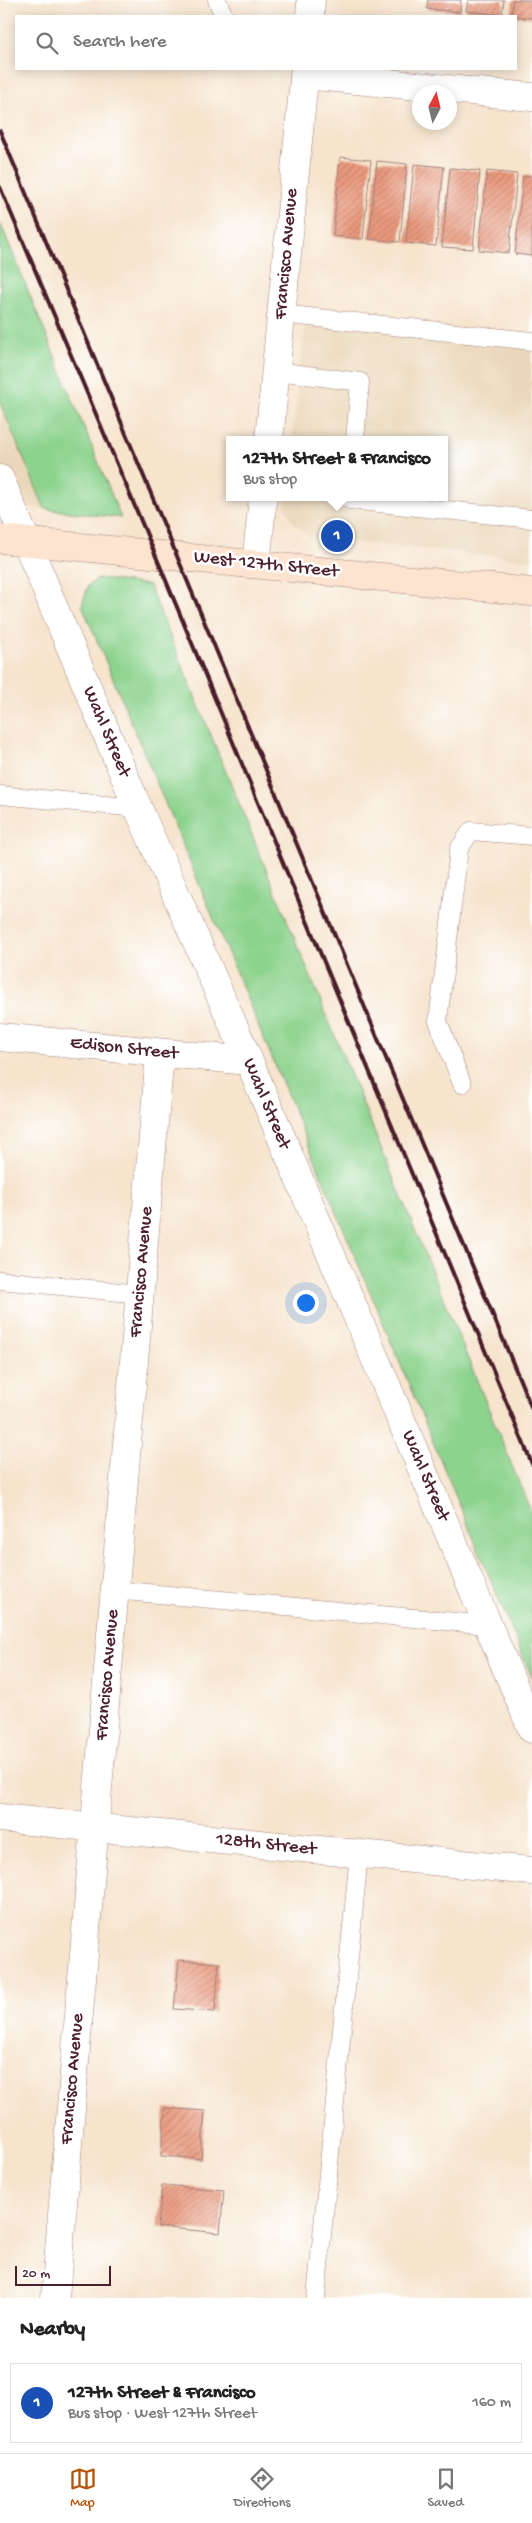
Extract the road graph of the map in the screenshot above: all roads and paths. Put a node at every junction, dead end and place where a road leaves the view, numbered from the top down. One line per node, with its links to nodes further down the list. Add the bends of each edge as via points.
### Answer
1 (217, 0): 3 (lane)
2 (311, 0): 4 (street)
3 (224, 15)
4 (310, 15)
5 (299, 71): 6 (street); 7 (street, Francisco Avenue)
6 (532, 97)
7 (281, 314): 8 (lane); 9 (street, Francisco Avenue)
8 (532, 341)
9 (276, 370): 10 (street, Francisco Avenue); 11 (lane, via 360,382)
10 (269, 436)
11 (355, 436)
12 (0, 478): 16 (street, Wahl Street)
13 (263, 501): 17 (street)
14 (367, 501): 15 (lane)
15 (532, 520)
16 (13, 540): 17 (main road, West 127th Street); 20 (street, Wahl Street)
17 (256, 564): 18 (main road, West 127th Street)
18 (532, 592)
19 (0, 795): 20 (lane)
20 (138, 808): 24 (street, Wahl Street)
21 (532, 836): 25 (lane, via 471,831 458,849 438,1021)
22 (0, 1037): 23 (street, Edison Street)
23 (160, 1053): 24 (street, Edison Street); 27 (street, Francisco Avenue)
24 (249, 1062): 29 (street, Wahl Street)
25 (462, 1084)
26 (0, 1280): 27 (lane)
27 (140, 1294): 28 (street, Francisco Avenue)
28 (115, 1590): 29 (lane); 32 (street, Francisco Avenue)
29 (488, 1625): 30 (street, Wahl Street)
30 (532, 1729)
31 (0, 1818): 32 (street, 128th Street)
32 (95, 1828): 33 (street, 128th Street); 35 (street, Francisco Avenue)
33 (358, 1854): 34 (street, 128th Street); 36 (lane)
34 (532, 1871)
35 (55, 2298)
36 (316, 2298)

